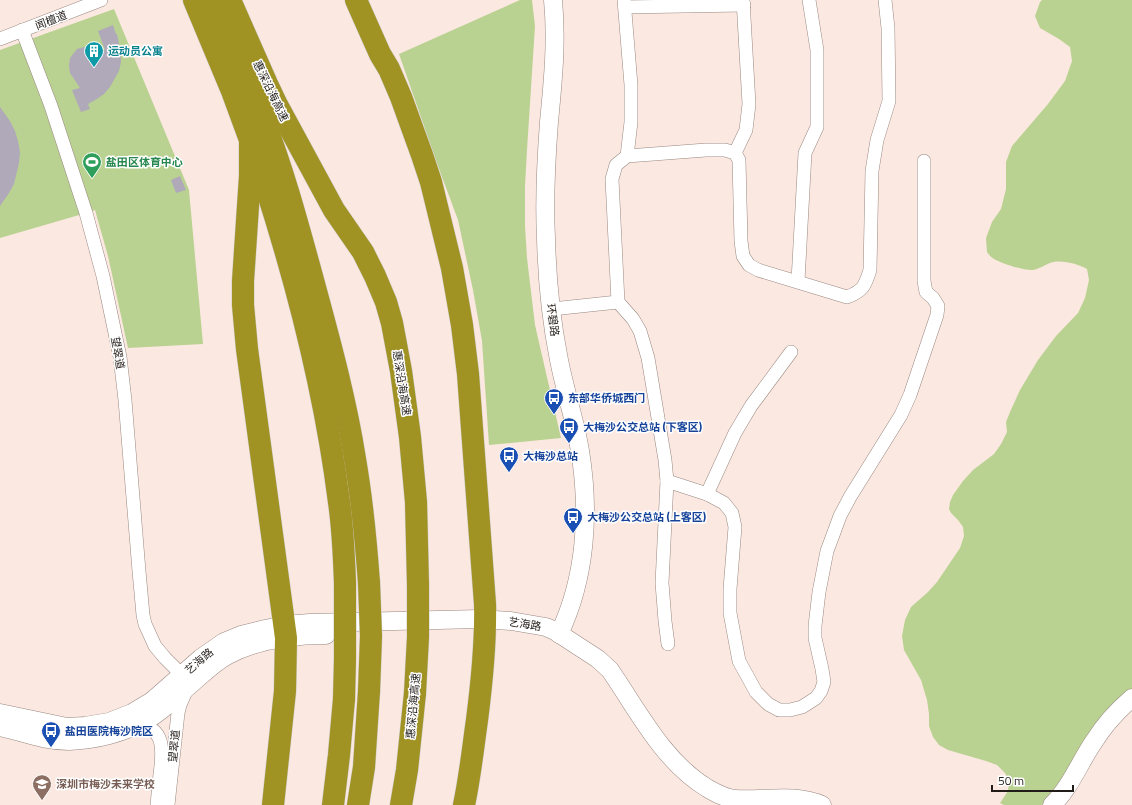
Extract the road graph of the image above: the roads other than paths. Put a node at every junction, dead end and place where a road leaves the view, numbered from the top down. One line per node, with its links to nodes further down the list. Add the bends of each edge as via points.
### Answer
1 (101, 0): 11 (street, 闻檀道)
2 (194, 0): 13 (highway)
3 (213, 0): 36 (highway, 惠深沿海高速, bridge, via 263,119 295,215 342,391 355,458 364,521 371,636 364,767)
4 (230, 0): 37 (highway, 惠深沿海高速, bridge, via 276,103 334,210 376,276 392,323 410,437 416,502 418,585 416,693)
5 (356, 0): 23 (highway, via 401,97 422,155 435,195 452,268 468,374)
6 (553, 0): 19 (street, 环碧路, via 555,53 545,208 547,272)
7 (809, 0): 17 (street, via 817,50 816,127 805,154)
8 (885, 0): 17 (street, via 889,101 877,140 872,171 870,270 866,283 858,293 847,297)
9 (743, 2): 10 (street); 14 (street, via 749,104 746,130)
10 (625, 4): 15 (street, via 631,85 631,122)
11 (22, 30): 12 (street, 闻檀道); 27 (street, 望翠道, via 51,106 86,213 103,276 120,357 138,571 145,624 155,646)
12 (0, 39)
13 (250, 140): 24 (highway, via 243,281 245,326); 35 (highway, bridge, via 290,270 317,375 339,503 345,583 345,659 339,761)
14 (735, 153): 15 (street, via 725,150); 17 (street, via 739,160 743,256 749,265 758,270)
15 (627, 156): 18 (street, via 616,165 612,179)
16 (924, 161): 22 (street, via 924,281 926,292 938,306 937,315 901,415 850,497 833,534 819,592 815,626 824,682 816,698 802,707 779,710 768,704 756,692 739,661 730,613 735,527 732,513 724,503)
17 (798, 281)
18 (618, 302): 19 (street); 21 (street, via 640,331 648,358)
19 (552, 309): 25 (street, 环碧路, via 559,360 581,455 585,507 580,569 568,615)
20 (791, 352): 22 (street, via 751,406)
21 (667, 481): 22 (street); 26 (street, via 662,583)
22 (707, 494)
23 (485, 625): 24 (street, 艺海路, via 310,623); 25 (street, 艺海路, via 510,633 546,639); 38 (highway, via 482,680)
24 (285, 632): 27 (street, 艺海路, via 252,632 224,642 208,653); 34 (highway, via 285,691)
25 (559, 634): 39 (street, via 605,665 662,746 700,783 718,794 734,799 799,799)
26 (668, 644)
27 (184, 682): 29 (street, 艺海路, via 142,708 97,725 67,727); 30 (street, 艺海路, via 156,714); 33 (street, 望翠道)
28 (1132, 698): 40 (street, via 1118,710 1094,740 1067,788)
29 (0, 713)
30 (136, 725): 31 (street, 艺海路, via 104,736 69,741 47,740); 32 (street, 望翠道, via 153,730 163,749)
31 (0, 728)
32 (157, 805)
33 (168, 805)
34 (273, 805)
35 (333, 805)
36 (358, 805)
37 (401, 805)
38 (464, 805)
39 (822, 805)
40 (1052, 805)

